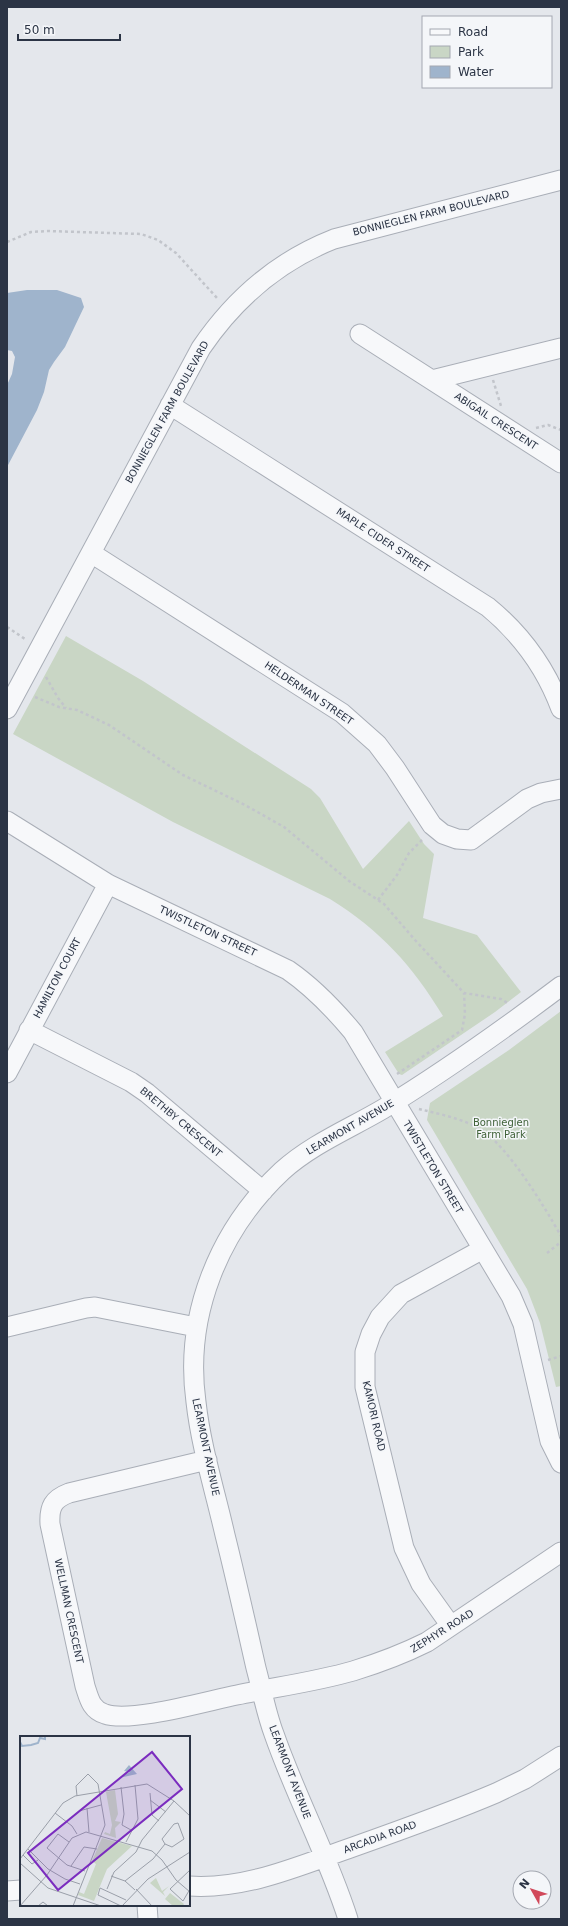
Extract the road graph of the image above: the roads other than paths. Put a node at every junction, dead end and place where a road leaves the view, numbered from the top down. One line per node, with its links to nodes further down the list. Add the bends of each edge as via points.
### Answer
1 (561, 180): 5 (street, BONNIEGLEN FARM BOULEVARD, via 353,233 301,254 270,274 225,315 201,348)
2 (360, 334): 4 (street, ABIGAIL CRESCENT)
3 (561, 348): 4 (street)
4 (432, 380): 6 (street, ABIGAIL CRESCENT)
5 (170, 405): 7 (street, BONNIEGLEN FARM BOULEVARD); 9 (street, MAPLE CIDER STREET, via 488,607 529,648 547,676)
6 (561, 463)
7 (90, 553): 8 (street, BONNIEGLEN FARM BOULEVARD); 10 (street, HELDERMAN STREET, via 352,721 377,744 432,824 443,834 457,840 471,840 527,799)
8 (7, 709)
9 (561, 710)
10 (561, 789)
11 (7, 821): 12 (street, TWISTLETON STREET)
12 (108, 884): 14 (street, HAMILTON COURT); 16 (street, TWISTLETON STREET, via 264,958 307,983 353,1032)
13 (561, 986): 16 (street, LEARMONT AVENUE, via 510,1025)
14 (29, 1030): 15 (street, HAMILTON COURT); 17 (street, BRETHBY CRESCENT, via 148,1092)
15 (7, 1073)
16 (394, 1102): 17 (street, LEARMONT AVENUE, via 304,1153); 18 (street, TWISTLETON STREET)
17 (263, 1191): 20 (street, LEARMONT AVENUE, via 223,1247 206,1288)
18 (483, 1249): 22 (street, TWISTLETON STREET, via 511,1296 523,1324 550,1441); 24 (street, KAMORI ROAD, via 401,1294 380,1317 365,1352 365,1387 404,1548 421,1584)
19 (7, 1327): 20 (street, via 95,1308)
20 (196, 1327): 21 (street, LEARMONT AVENUE, via 194,1390)
21 (207, 1460): 25 (street, LEARMONT AVENUE); 25 (street, WELLMAN CRESCENT, via 70,1493 55,1500 51,1506 50,1524 85,1686 94,1708 107,1715 117,1716 161,1712)
22 (561, 1463)
23 (561, 1552): 24 (street, ZEPHYR ROAD)
24 (451, 1626): 25 (street, ZEPHYR ROAD, via 404,1654 352,1671)
25 (262, 1691): 27 (street, LEARMONT AVENUE, via 273,1732)
26 (561, 1756): 27 (street, ARCADIA ROAD, via 525,1779 496,1793)
27 (324, 1857): 28 (street, ARCADIA ROAD, via 255,1880 224,1886); 33 (street, LEARMONT AVENUE)
28 (190, 1886)
29 (20, 1890): 30 (street)
30 (7, 1891)
31 (147, 1906): 32 (street)
32 (148, 1919)
33 (348, 1919)

